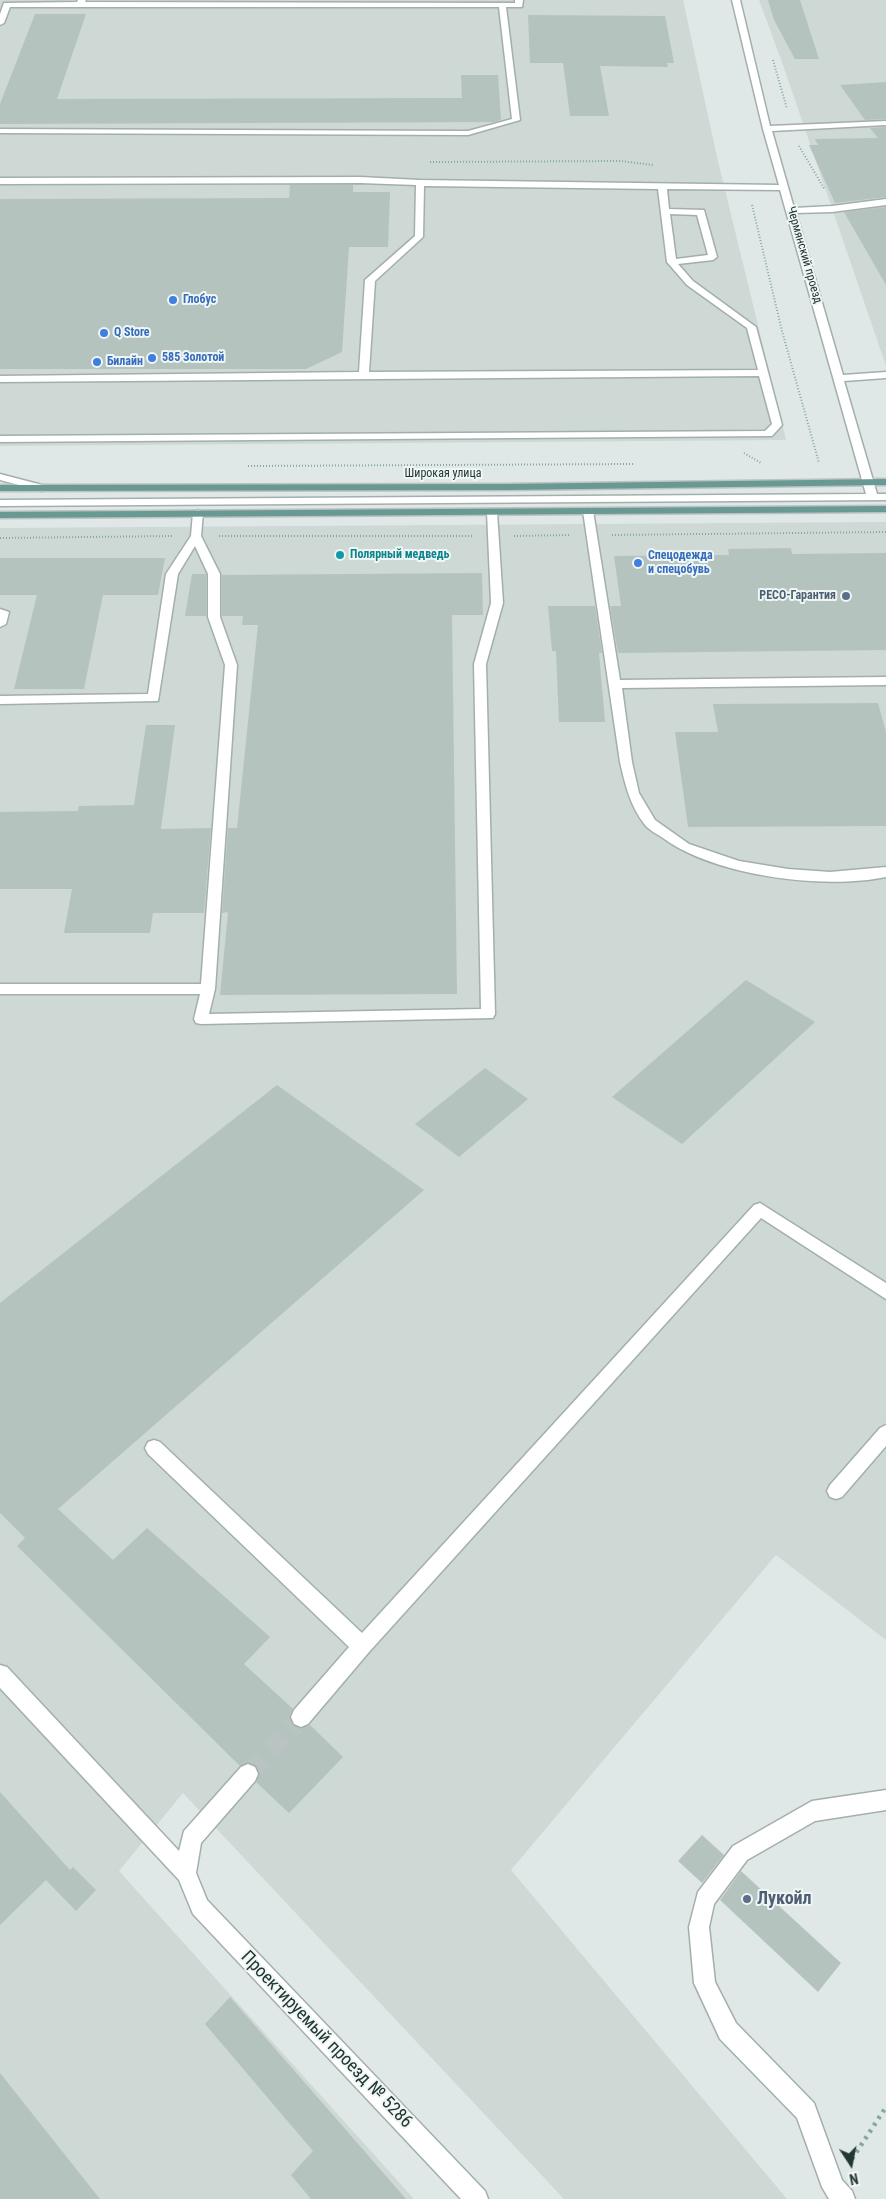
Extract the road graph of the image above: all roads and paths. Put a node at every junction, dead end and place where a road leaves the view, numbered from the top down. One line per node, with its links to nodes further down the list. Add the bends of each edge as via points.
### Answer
1 (518, 0): 4 (street, via 519,5)
2 (736, 0): 7 (street, Чермянский проезд)
3 (81, 2): 4 (street); 5 (street, via 7,5)
4 (502, 5): 8 (street, via 516,120 468,132)
5 (0, 23)
6 (886, 123): 7 (street)
7 (768, 129): 12 (street, Чермянский проезд)
8 (0, 131)
9 (0, 181): 10 (street, via 360,180)
10 (420, 183): 11 (street); 19 (street, via 419,237 370,280)
11 (662, 186): 12 (street); 15 (street)
12 (785, 188): 16 (street, Чермянский проезд)
13 (751, 202): 29 (path, via 782,331)
14 (886, 202): 16 (street)
15 (664, 211): 17 (street); 17 (street, via 702,212 713,257)
16 (791, 211): 21 (street, Чермянский проезд)
17 (672, 262): 18 (street, via 690,283 751,327)
18 (762, 373): 19 (street); 24 (street, via 777,425 768,434)
19 (364, 375): 22 (street)
20 (886, 375): 21 (street)
21 (839, 378): 34 (street, Чермянский проезд)
22 (0, 380)
23 (0, 439): 24 (street)
24 (21, 439): 25 (street)
25 (0, 446)
26 (751, 463): 27 (path)
27 (761, 463)
28 (809, 463): 29 (path)
29 (819, 463): 30 (path)
30 (827, 463)
31 (643, 464): 32 (path)
32 (242, 466)
33 (0, 477): 37 (street)
34 (869, 482): 35 (main road, Широкая улица); 37 (main road, Широкая улица); 38 (street, Чермянский проезд)
35 (886, 482)
36 (0, 488): 37 (main road, Широкая улица)
37 (42, 488)
38 (873, 497): 39 (street, Широкая улица); 40 (street, Широкая улица); 41 (street, Чермянский проезд)
39 (886, 497)
40 (0, 503)
41 (881, 509): 42 (main road)
42 (588, 511): 43 (main road); 47 (street)
43 (492, 512): 44 (main road); 49 (street)
44 (198, 513): 45 (main road); 48 (street)
45 (0, 515)
46 (886, 532): 47 (path)
47 (592, 535): 49 (path); 54 (street)
48 (196, 536): 49 (path); 50 (path); 55 (street, via 172,574 154,698); 58 (street, via 214,574 214,617 231,665)
49 (494, 536): 58 (street, via 496,610 480,664 488,1014 201,1019)
50 (0, 538)
51 (0, 612): 52 (street, via 3,612)
52 (0, 624)
53 (886, 681): 54 (street)
54 (615, 684): 56 (street, via 633,793 650,823 684,847 737,865 788,874 830,877)
55 (0, 700)
56 (886, 872)
57 (0, 989): 58 (street)
58 (208, 989)
59 (886, 1292): 63 (street, via 760,1209)
60 (886, 1433): 62 (street)
61 (154, 1448): 63 (street)
62 (836, 1491)
63 (362, 1646): 65 (street)
64 (0, 1674): 68 (street)
65 (301, 1717)
66 (248, 1774): 68 (street, via 192,1838)
67 (886, 1800): 70 (street, via 812,1810 740,1853 705,1899 699,1927 705,1983 728,2031 806,2111)
68 (186, 1873): 71 (street, Проектируемый проезд № 5286, via 200,1907)
69 (886, 2107): 70 (path)
70 (838, 2193)
71 (477, 2199)

